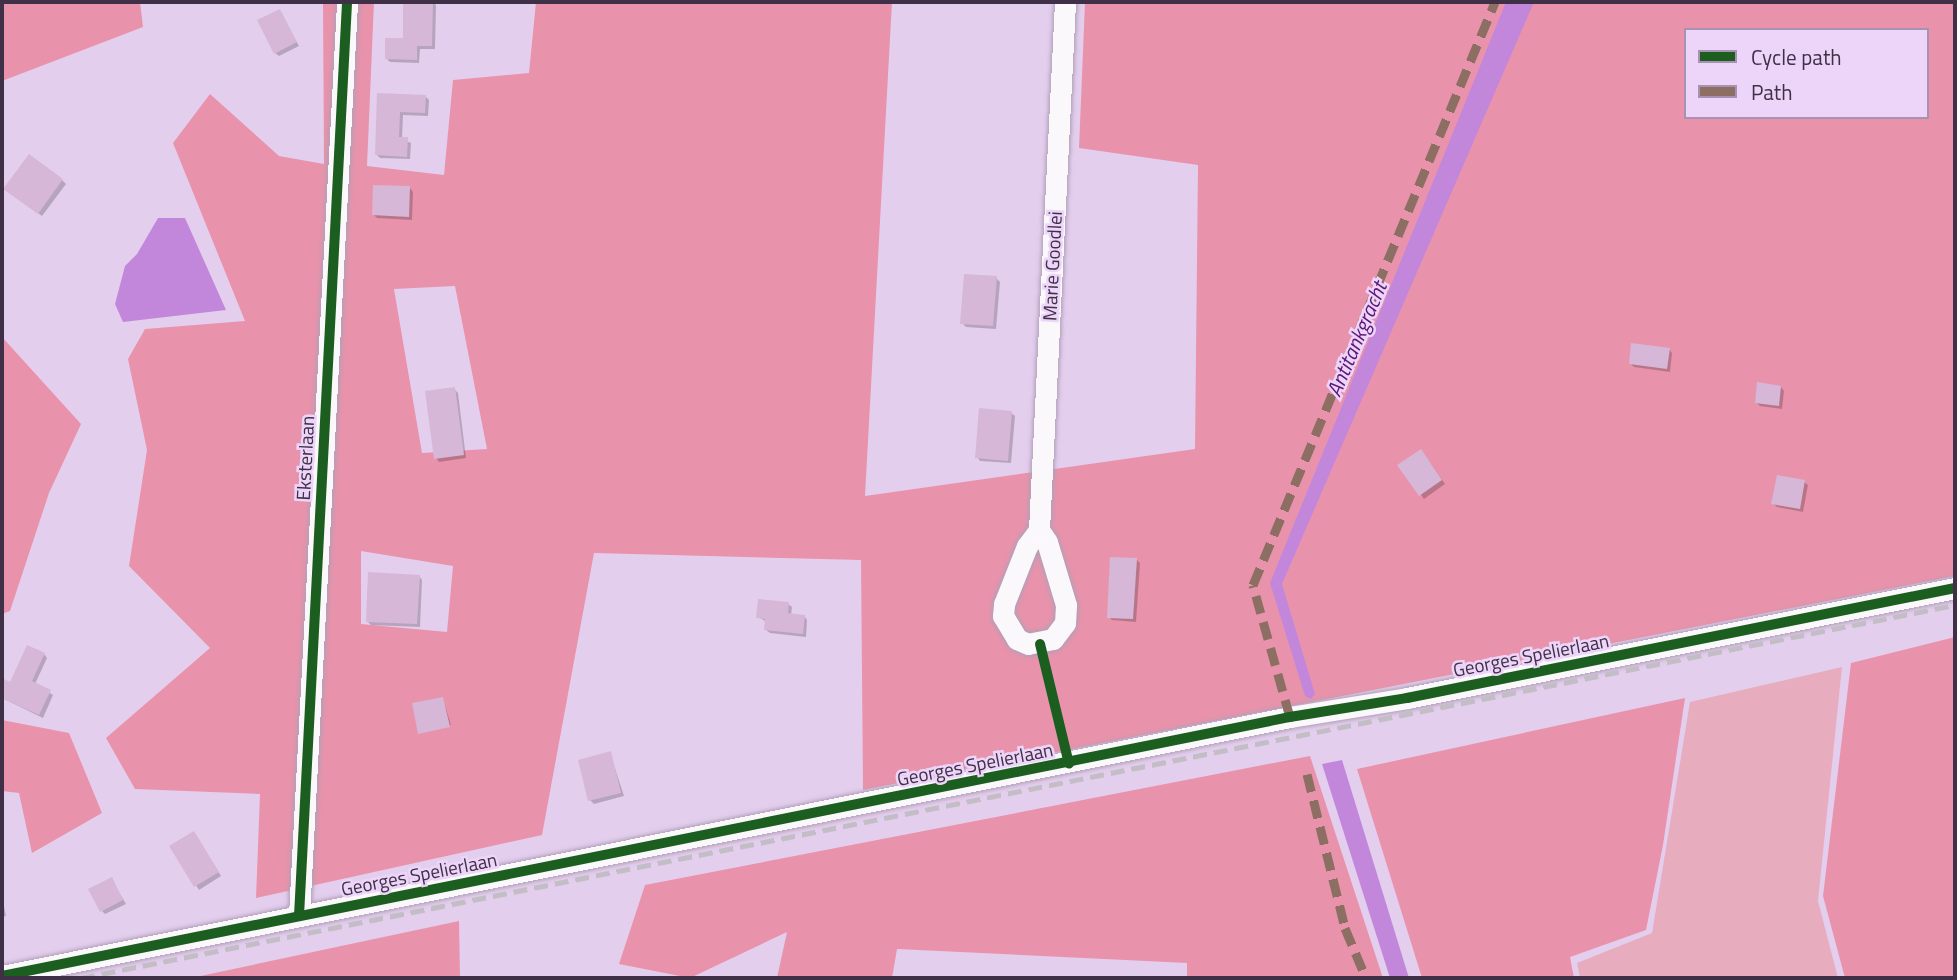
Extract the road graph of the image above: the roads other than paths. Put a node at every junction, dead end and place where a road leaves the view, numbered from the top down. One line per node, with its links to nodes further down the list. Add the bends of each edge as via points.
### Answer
1 (347, 2): 5 (street, Eksterlaan)
2 (1065, 2): 3 (street, Marie Goodlei)
3 (1039, 530): 3 (street, Marie Goodlei, via 1027,546 1004,604 1007,627 1028,644 1053,639 1065,623 1066,605)
4 (1955, 588): 5 (street, Georges Spelierlaan)
5 (299, 916): 6 (street, Georges Spelierlaan)
6 (2, 976)

